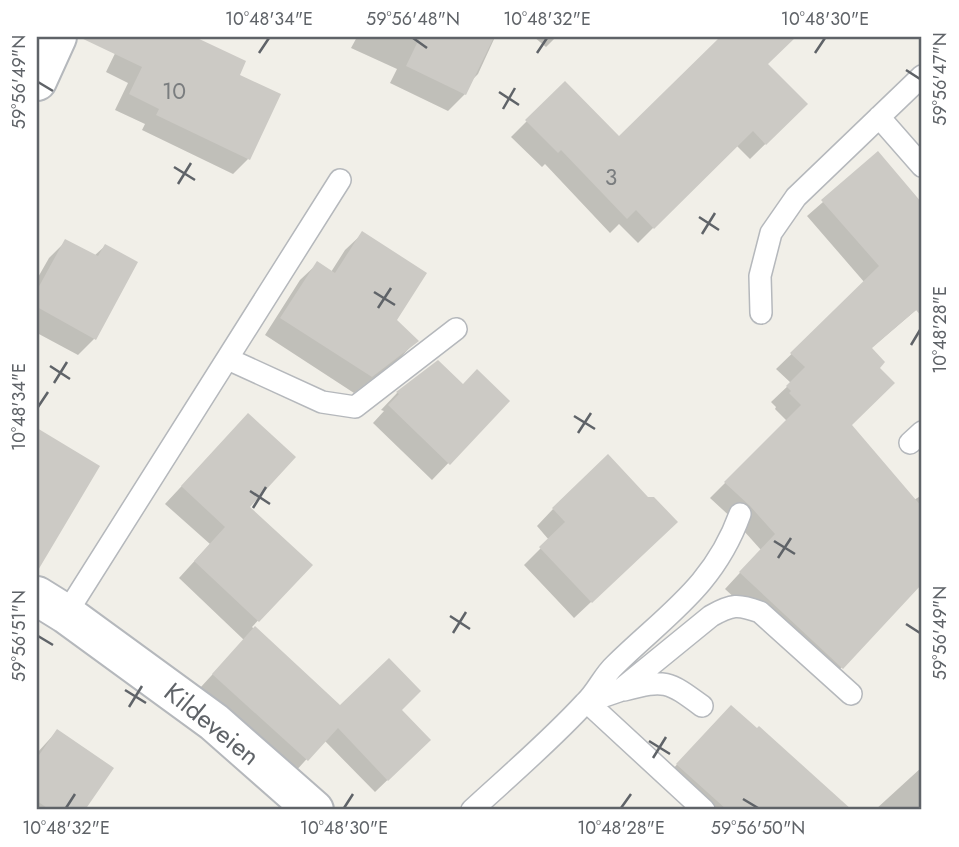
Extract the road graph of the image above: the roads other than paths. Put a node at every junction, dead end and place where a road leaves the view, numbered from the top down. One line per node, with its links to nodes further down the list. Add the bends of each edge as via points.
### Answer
1 (57, 37): 3 (street)
2 (922, 76): 4 (lane)
3 (37, 81)
4 (878, 117): 5 (lane); 7 (lane, via 796,197 771,233 760,276)
5 (922, 166)
6 (340, 180): 9 (lane)
7 (761, 313)
8 (456, 329): 9 (lane, via 355,407 322,402)
9 (228, 359): 11 (lane)
10 (740, 514): 14 (lane, via 730,541 700,584 612,667)
11 (51, 605): 16 (street, Kildeveien, via 214,722)
12 (619, 691): 13 (lane, via 711,616 728,606 744,606 760,612); 14 (lane); 15 (lane, via 654,682 669,684)
13 (851, 694)
14 (587, 702): 17 (lane); 18 (lane)
15 (702, 706)
16 (314, 810)
17 (472, 810)
18 (704, 810)

